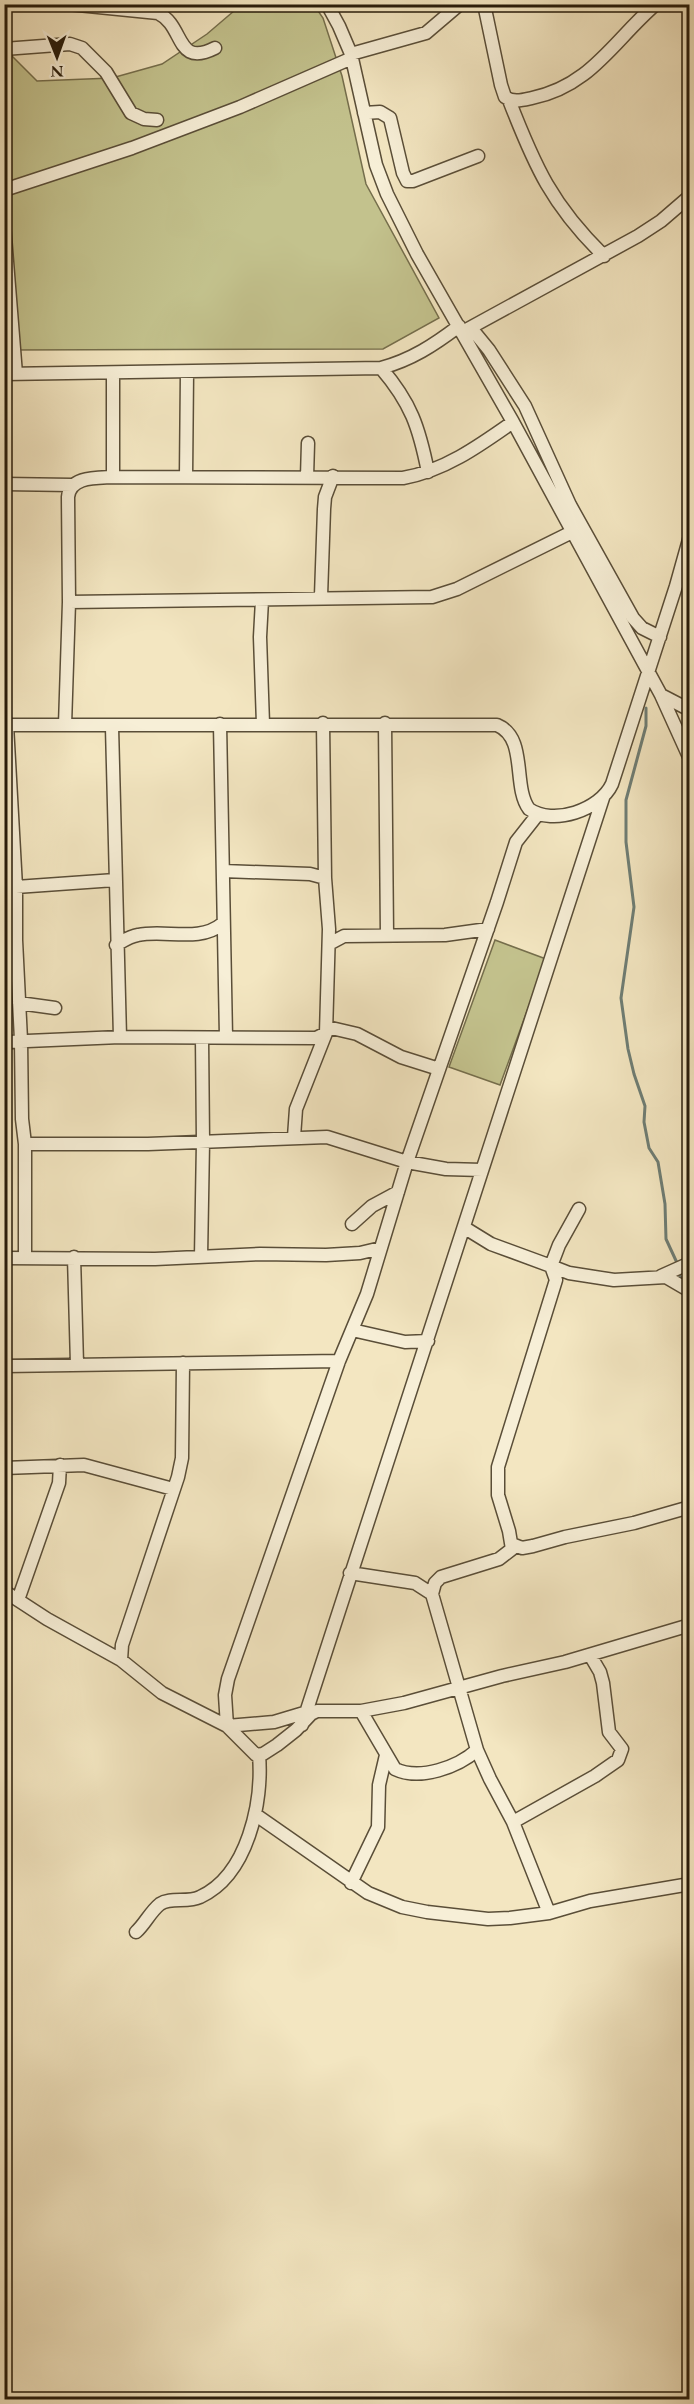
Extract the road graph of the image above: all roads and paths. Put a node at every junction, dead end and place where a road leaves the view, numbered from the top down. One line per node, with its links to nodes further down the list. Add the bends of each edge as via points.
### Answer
1 (68, 4): 6 (street, via 158,13 170,21 188,52 205,53)
2 (327, 4): 8 (street)
3 (460, 4): 8 (street, via 426,33)
4 (484, 4): 9 (street, via 501,85)
5 (656, 4): 9 (street, via 603,60 563,88 541,97)
6 (214, 48)
7 (4, 49): 11 (street, via 70,44 82,48 106,72 131,112)
8 (351, 56): 10 (street); 13 (street, via 240,107 122,152)
9 (509, 100): 16 (street, via 531,158 548,189 567,217)
10 (364, 113): 12 (street, via 380,112 390,118 407,181); 17 (street, via 387,194 417,254)
11 (157, 120)
12 (478, 156)
13 (4, 190)
14 (687, 201): 16 (street)
15 (4, 224): 22 (street)
16 (604, 256): 17 (street)
17 (464, 329): 18 (street); 24 (street); 38 (street, via 489,350 525,406 570,505 633,618)
18 (405, 361): 19 (street); 23 (street)
19 (381, 368): 20 (street); 23 (street)
20 (187, 372): 21 (street); 29 (street)
21 (113, 373): 22 (street); 28 (street)
22 (10, 374)
23 (393, 381): 26 (street, via 417,422)
24 (513, 422): 26 (street, via 465,455); 33 (street)
25 (308, 443): 30 (street)
26 (428, 472): 27 (street, via 403,478)
27 (333, 476): 30 (street); 35 (street, via 325,497)
28 (113, 477): 29 (street); 32 (street)
29 (186, 477): 30 (street)
30 (307, 477)
31 (4, 484): 32 (street)
32 (72, 485): 37 (street, via 68,497)
33 (572, 532): 35 (street, via 447,593 416,597); 39 (street)
34 (690, 536): 38 (street)
35 (321, 597): 36 (street)
36 (262, 600): 37 (street); 45 (street)
37 (69, 602): 47 (street)
38 (660, 637): 39 (street)
39 (647, 673): 40 (street); 50 (street, via 626,747)
40 (661, 695): 41 (street); 49 (street)
41 (690, 710)
42 (323, 723): 43 (street); 45 (street); 54 (street)
43 (385, 723): 51 (street, via 499,725 514,744 527,807); 60 (street)
44 (219, 724): 45 (street); 48 (street); 53 (street)
45 (263, 724)
46 (6, 725): 47 (street); 52 (street)
47 (65, 725): 48 (street)
48 (112, 727): 55 (street)
49 (690, 759)
50 (603, 798): 51 (street, via 577,812); 78 (street)
51 (538, 814): 59 (street, via 516,842)
52 (8, 829): 56 (street)
53 (223, 871): 54 (street, via 310,874); 57 (street)
54 (324, 878): 58 (street)
55 (115, 880): 56 (street); 64 (street)
56 (16, 887): 62 (street)
57 (222, 924): 64 (street, via 202,934 140,934); 69 (street)
58 (329, 928): 61 (street); 63 (street)
59 (488, 929): 60 (street, via 445,935); 73 (street)
60 (387, 935): 61 (street)
61 (344, 936): 63 (street)
62 (10, 940): 65 (street)
63 (329, 944): 67 (street)
64 (117, 945): 68 (street)
65 (19, 1003): 66 (street); 71 (street)
66 (55, 1008)
67 (326, 1030): 69 (street, via 316,1038); 73 (street, via 362,1036 401,1057); 74 (street, via 296,1109)
68 (120, 1037): 70 (street); 71 (street)
69 (226, 1037): 70 (street)
70 (202, 1038): 75 (street)
71 (21, 1040): 72 (street); 76 (street)
72 (4, 1042)
73 (439, 1070): 77 (street)
74 (294, 1137): 75 (street); 77 (street, via 333,1138)
75 (203, 1142): 76 (street); 86 (street)
76 (25, 1144): 84 (street)
77 (407, 1162): 78 (street); 79 (street)
78 (482, 1170): 82 (street)
79 (398, 1192): 81 (street, via 372,1206); 83 (street)
80 (579, 1209): 89 (street)
81 (352, 1224)
82 (465, 1228): 89 (street, via 491,1244); 93 (street)
83 (381, 1248): 86 (street, via 351,1254); 92 (street)
84 (25, 1257): 85 (street); 87 (street)
85 (74, 1257): 86 (street); 96 (street)
86 (201, 1257)
87 (4, 1258)
88 (690, 1263): 90 (street)
89 (551, 1266): 90 (street, via 614,1280); 102 (street, via 556,1284 498,1467 498,1495)
90 (661, 1276): 91 (street)
91 (690, 1291)
92 (352, 1330): 93 (street, via 405,1342); 94 (street)
93 (428, 1341): 103 (street)
94 (339, 1362): 95 (street); 115 (street, via 228,1679)
95 (183, 1363): 96 (street); 100 (street, via 182,1458)
96 (77, 1364): 97 (street)
97 (4, 1366)
98 (60, 1465): 99 (street); 100 (street, via 84,1465); 106 (street, via 59,1483)
99 (4, 1468)
100 (173, 1489): 109 (street, via 122,1645)
101 (690, 1507): 102 (street, via 533,1546 522,1548)
102 (512, 1544): 105 (street, via 512,1549 499,1559 441,1577)
103 (350, 1573): 105 (street, via 415,1583); 111 (street)
104 (4, 1591): 106 (street)
105 (432, 1594): 110 (street)
106 (18, 1600): 109 (street)
107 (690, 1625): 108 (street)
108 (590, 1655): 110 (street); 120 (street, via 600,1672 609,1732 622,1749 620,1757 595,1776)
109 (121, 1660): 115 (street, via 162,1692)
110 (459, 1687): 113 (street); 116 (street)
111 (311, 1694): 112 (street); 114 (street)
112 (328, 1710): 113 (street); 114 (street)
113 (361, 1711): 118 (street)
114 (303, 1719): 115 (street); 117 (street, via 282,1742)
115 (227, 1726): 117 (street)
116 (477, 1750): 118 (street, via 460,1763 416,1773 403,1773); 120 (street)
117 (259, 1755): 119 (street)
118 (386, 1755): 121 (street, via 379,1785 378,1827)
119 (256, 1815): 121 (street); 124 (street, via 236,1863 222,1882 189,1901 164,1902)
120 (513, 1822): 123 (street)
121 (351, 1883): 123 (street, via 392,1904 427,1912 488,1919)
122 (690, 1884): 123 (street, via 590,1901)
123 (549, 1913)
124 (136, 1932)

